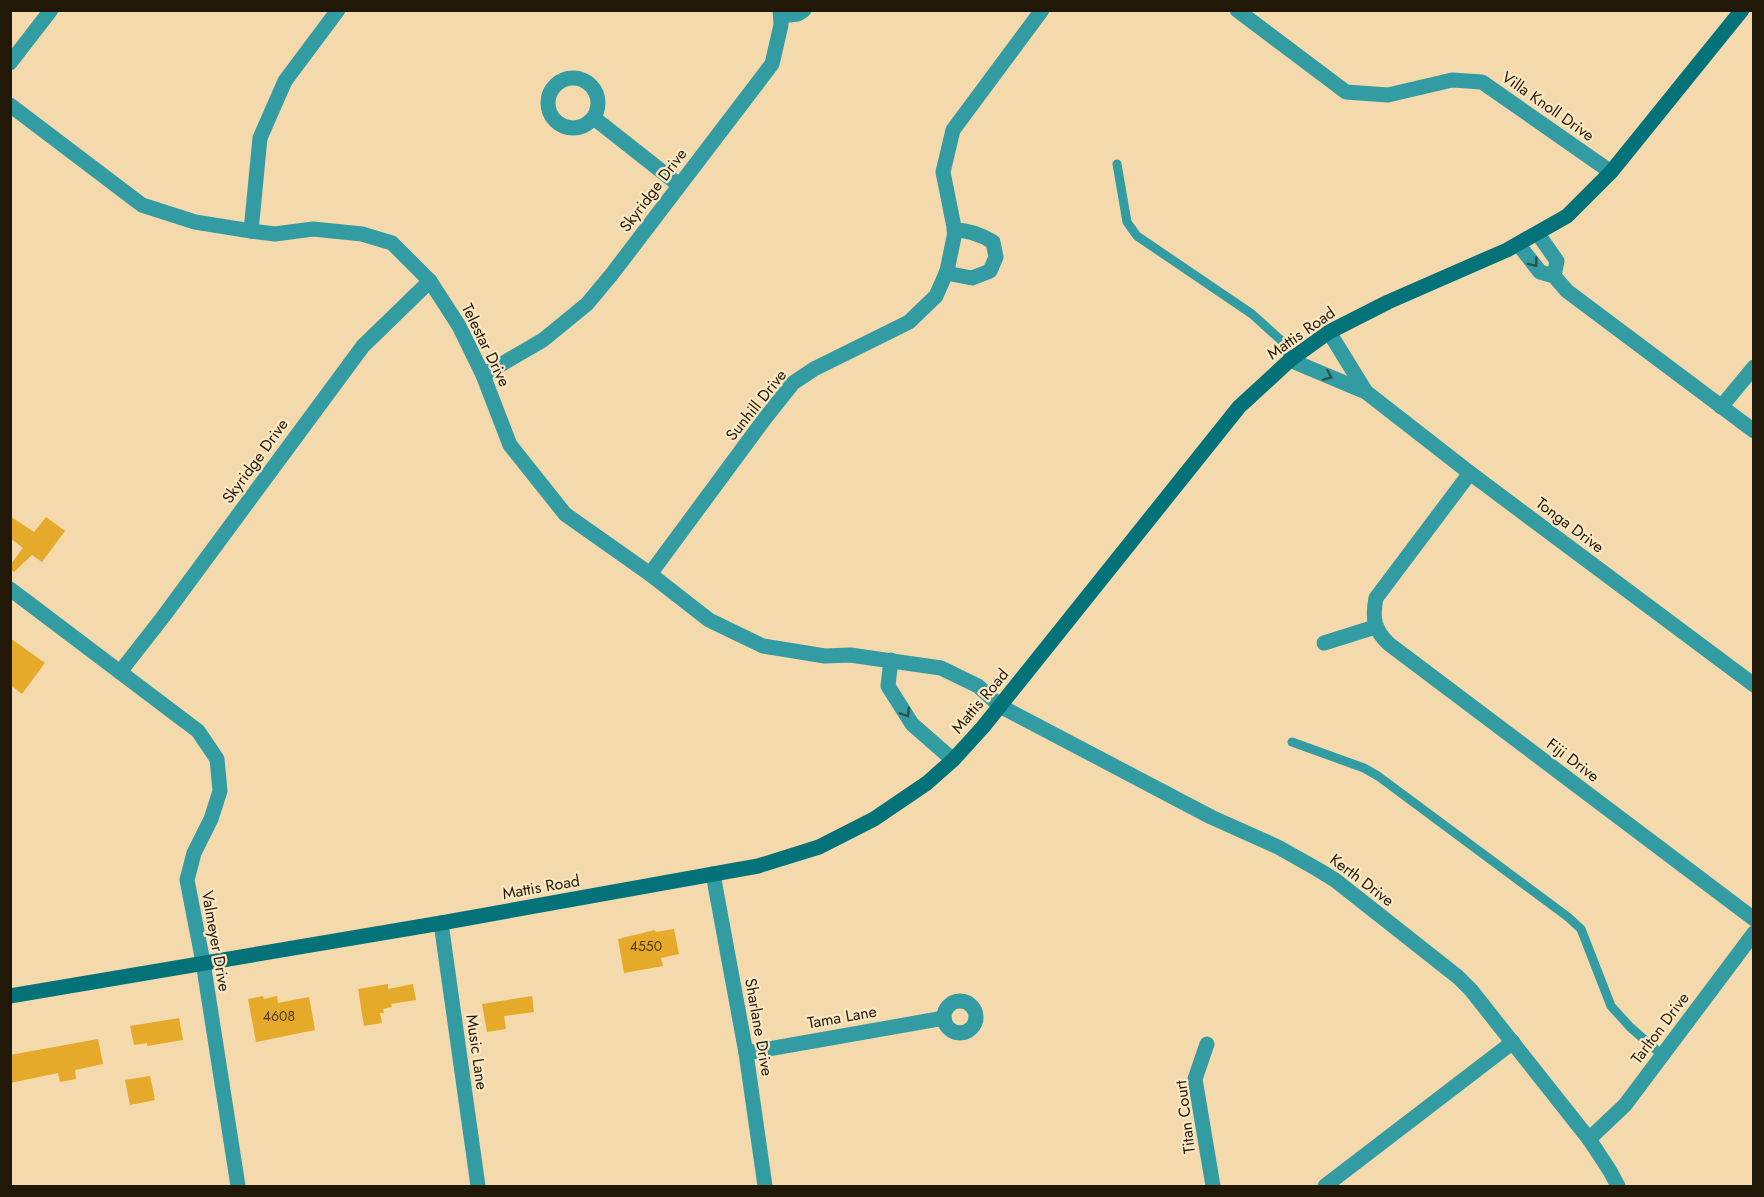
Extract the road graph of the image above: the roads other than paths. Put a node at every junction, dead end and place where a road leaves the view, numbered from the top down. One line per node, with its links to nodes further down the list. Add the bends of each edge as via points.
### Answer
1 (51, 10): 8 (street)
2 (338, 10): 15 (street, via 285,81 261,138)
3 (804, 10): 7 (street, Skyridge Drive)
4 (1042, 10): 14 (street, Sunhill Drive, via 953,130 943,172)
5 (1237, 10): 12 (street, Villa Knoll Drive, via 1346,92 1388,95 1452,81 1482,82)
6 (1742, 10): 12 (main road, Mattis Road)
7 (780, 14): 13 (street, Skyridge Drive, via 772,64)
8 (10, 63)
9 (10, 105): 15 (street, Telestar Drive, via 142,205 195,222)
10 (594, 118): 13 (street)
11 (1117, 164): 22 (lane, via 1127,222 1137,236 1252,314 1283,342)
12 (1611, 172): 16 (main road, Mattis Road, via 1567,216)
13 (679, 185): 24 (street, Skyridge Drive, via 587,304 543,340)
14 (954, 230): 18 (street, Sunhill Drive); 18 (street, via 980,234 993,242 996,257 990,271 972,278)
15 (251, 231): 20 (street, Telestar Drive, via 275,234 313,229 372,237 392,243)
16 (1538, 234): 17 (main road, Mattis Road); 19 (street, via 1557,261)
17 (1518, 244): 19 (street, one-way to 19, via 1540,272); 21 (main road, Mattis Road)
18 (946, 273): 29 (street, Sunhill Drive, via 936,296 909,322 793,383)
19 (1554, 276): 26 (street, via 1567,291)
20 (430, 281): 24 (street, Telestar Drive, via 459,326); 34 (street, Skyridge Drive, via 363,346)
21 (1329, 332): 22 (main road, Mattis Road); 25 (street, Tonga Drive)
22 (1290, 360): 25 (street, Tonga Drive, one-way to 25); 36 (main road, Mattis Road, via 1239,407)
23 (1754, 367): 26 (street)
24 (483, 375): 29 (street, Telestar Drive, via 510,445 566,514)
25 (1366, 392): 28 (street, Tonga Drive)
26 (1721, 407): 27 (street)
27 (1754, 431)
28 (1470, 473): 31 (street, via 1376,598); 35 (street, Tonga Drive)
29 (650, 574): 33 (street, Telestar Drive, via 709,620 763,646 825,656)
30 (10, 589): 34 (street, Valmeyer Drive)
31 (1375, 627): 32 (street); 40 (street, Fiji Drive, via 1389,644)
32 (1324, 643)
33 (891, 660): 36 (street, Telestar Drive, via 941,668 978,686); 38 (street, one-way to 38, via 888,686 912,724)
34 (120, 672): 43 (street, Valmeyer Drive, via 198,731 217,759 220,791 187,880)
35 (1754, 685)
36 (1000, 706): 38 (main road, Mattis Road); 46 (street, Kerth Drive, via 1211,817 1278,847 1335,880 1458,977)
37 (1292, 742): 49 (lane, via 1378,776 1568,917 1581,929 1611,1006)
38 (953, 760): 39 (main road, Mattis Road, via 900,802 819,847 758,866)
39 (713, 874): 41 (main road, Mattis Road); 48 (street, Sharlane Drive)
40 (1754, 919)
41 (441, 923): 43 (main road, Mattis Road); 52 (street, Music Lane)
42 (1754, 933): 49 (street, Tarlton Drive)
43 (203, 962): 44 (main road, Mattis Road); 51 (street, Valmeyer Drive)
44 (10, 996)
45 (944, 1018): 48 (street, Tama Lane)
46 (1514, 1042): 50 (street, Kerth Drive); 55 (street)
47 (1207, 1044): 54 (street, Titan Court, via 1196,1078)
48 (746, 1053): 53 (street, Sharlane Drive)
49 (1662, 1055): 50 (street, Tarlton Drive, via 1625,1104)
50 (1589, 1139): 56 (street, Kerth Drive)
51 (238, 1186)
52 (478, 1186)
53 (765, 1186)
54 (1213, 1186)
55 (1325, 1186)
56 (1618, 1186)

